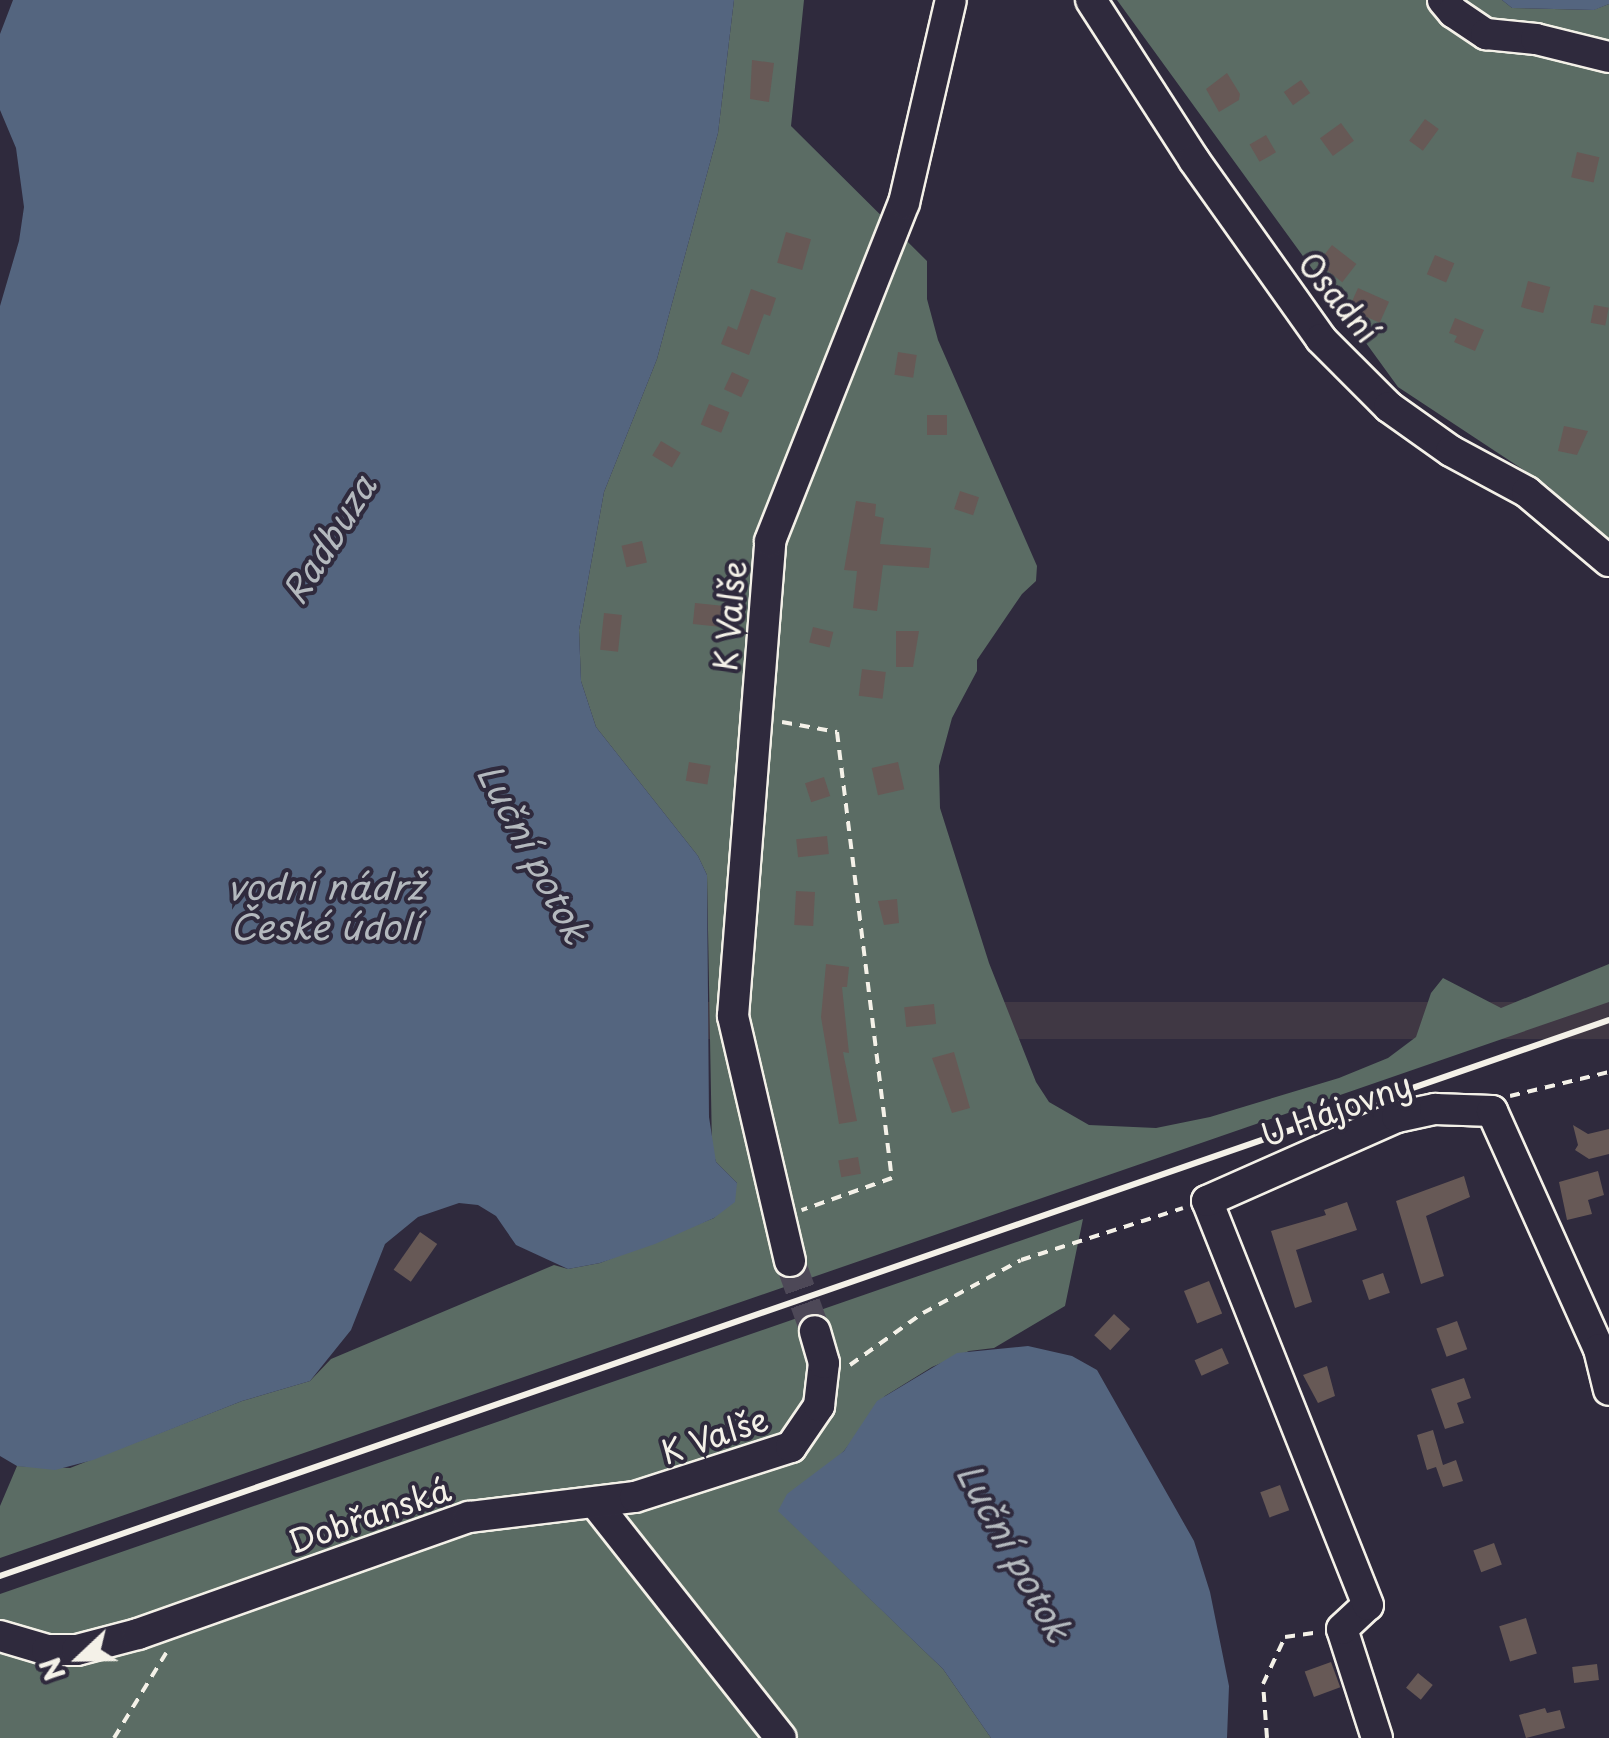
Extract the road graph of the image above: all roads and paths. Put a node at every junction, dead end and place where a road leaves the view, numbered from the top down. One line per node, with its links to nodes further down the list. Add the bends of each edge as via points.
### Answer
1 (951, 0): 6 (street, K Valše, via 904,203 770,541)
2 (1092, 0): 5 (street, Osadní, via 1194,160 1321,339 1389,407 1527,492)
3 (1443, 0): 4 (street, via 1486,34)
4 (1609, 56)
5 (1609, 561)
6 (756, 717): 10 (street, K Valše, via 732,1016); 10 (path, via 837,732 892,1178)
7 (1609, 1072): 8 (path, via 1502,1098)
8 (1492, 1111): 9 (street, U Hájovny, via 1435,1109 1398,1117); 14 (street, via 1599,1349)
9 (1207, 1201): 13 (path, via 1022,1260 923,1313); 16 (street, via 1368,1605)
10 (779, 1218): 11 (street, K Valše)
11 (790, 1262)
12 (814, 1331): 13 (street, K Valše, via 824,1362)
13 (821, 1386): 15 (street, K Valše, via 819,1406 792,1447 708,1477)
14 (1609, 1390)
15 (596, 1504): 17 (street, Dobřanská, via 469,1517 77,1650 47,1650); 20 (street)
16 (1342, 1629): 21 (path, via 1286,1636 1263,1684); 22 (street)
17 (0, 1636)
18 (172, 1644): 19 (path)
19 (114, 1738)
20 (782, 1738)
21 (1267, 1738)
22 (1377, 1738)

